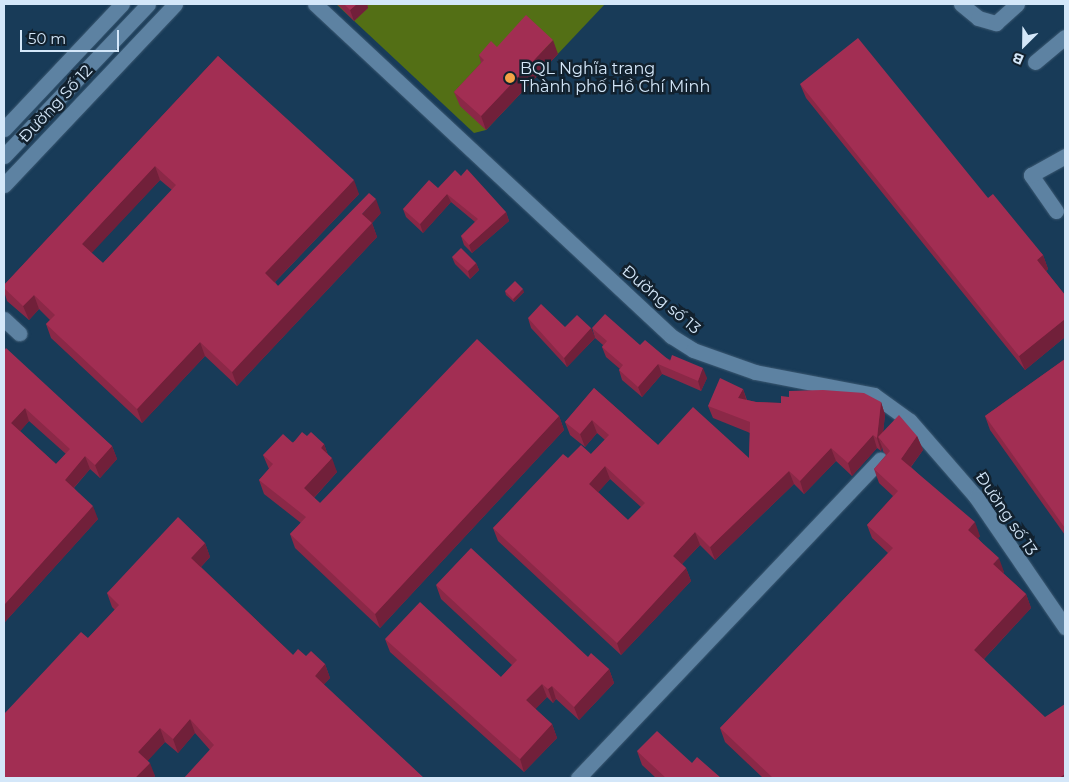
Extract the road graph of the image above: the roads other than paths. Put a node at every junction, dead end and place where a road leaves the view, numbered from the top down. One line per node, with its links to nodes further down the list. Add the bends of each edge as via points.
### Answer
1 (122, 4): 9 (street, Đường Số 12)
2 (148, 4): 10 (street, Đường Số 12)
3 (175, 4): 12 (street, Đường Số 12)
4 (315, 4): 17 (street, Đường số 13, via 671,336 693,350 755,372 874,395 910,421 976,497)
5 (961, 4): 6 (street, via 978,18 996,23)
6 (1017, 4)
7 (1065, 37): 8 (street)
8 (1035, 62)
9 (4, 129)
10 (4, 156)
11 (1065, 156): 13 (street, via 1032,175)
12 (4, 185)
13 (1056, 211)
14 (4, 319): 15 (street)
15 (19, 333)
16 (880, 460): 18 (street)
17 (1065, 627)
18 (578, 778)

